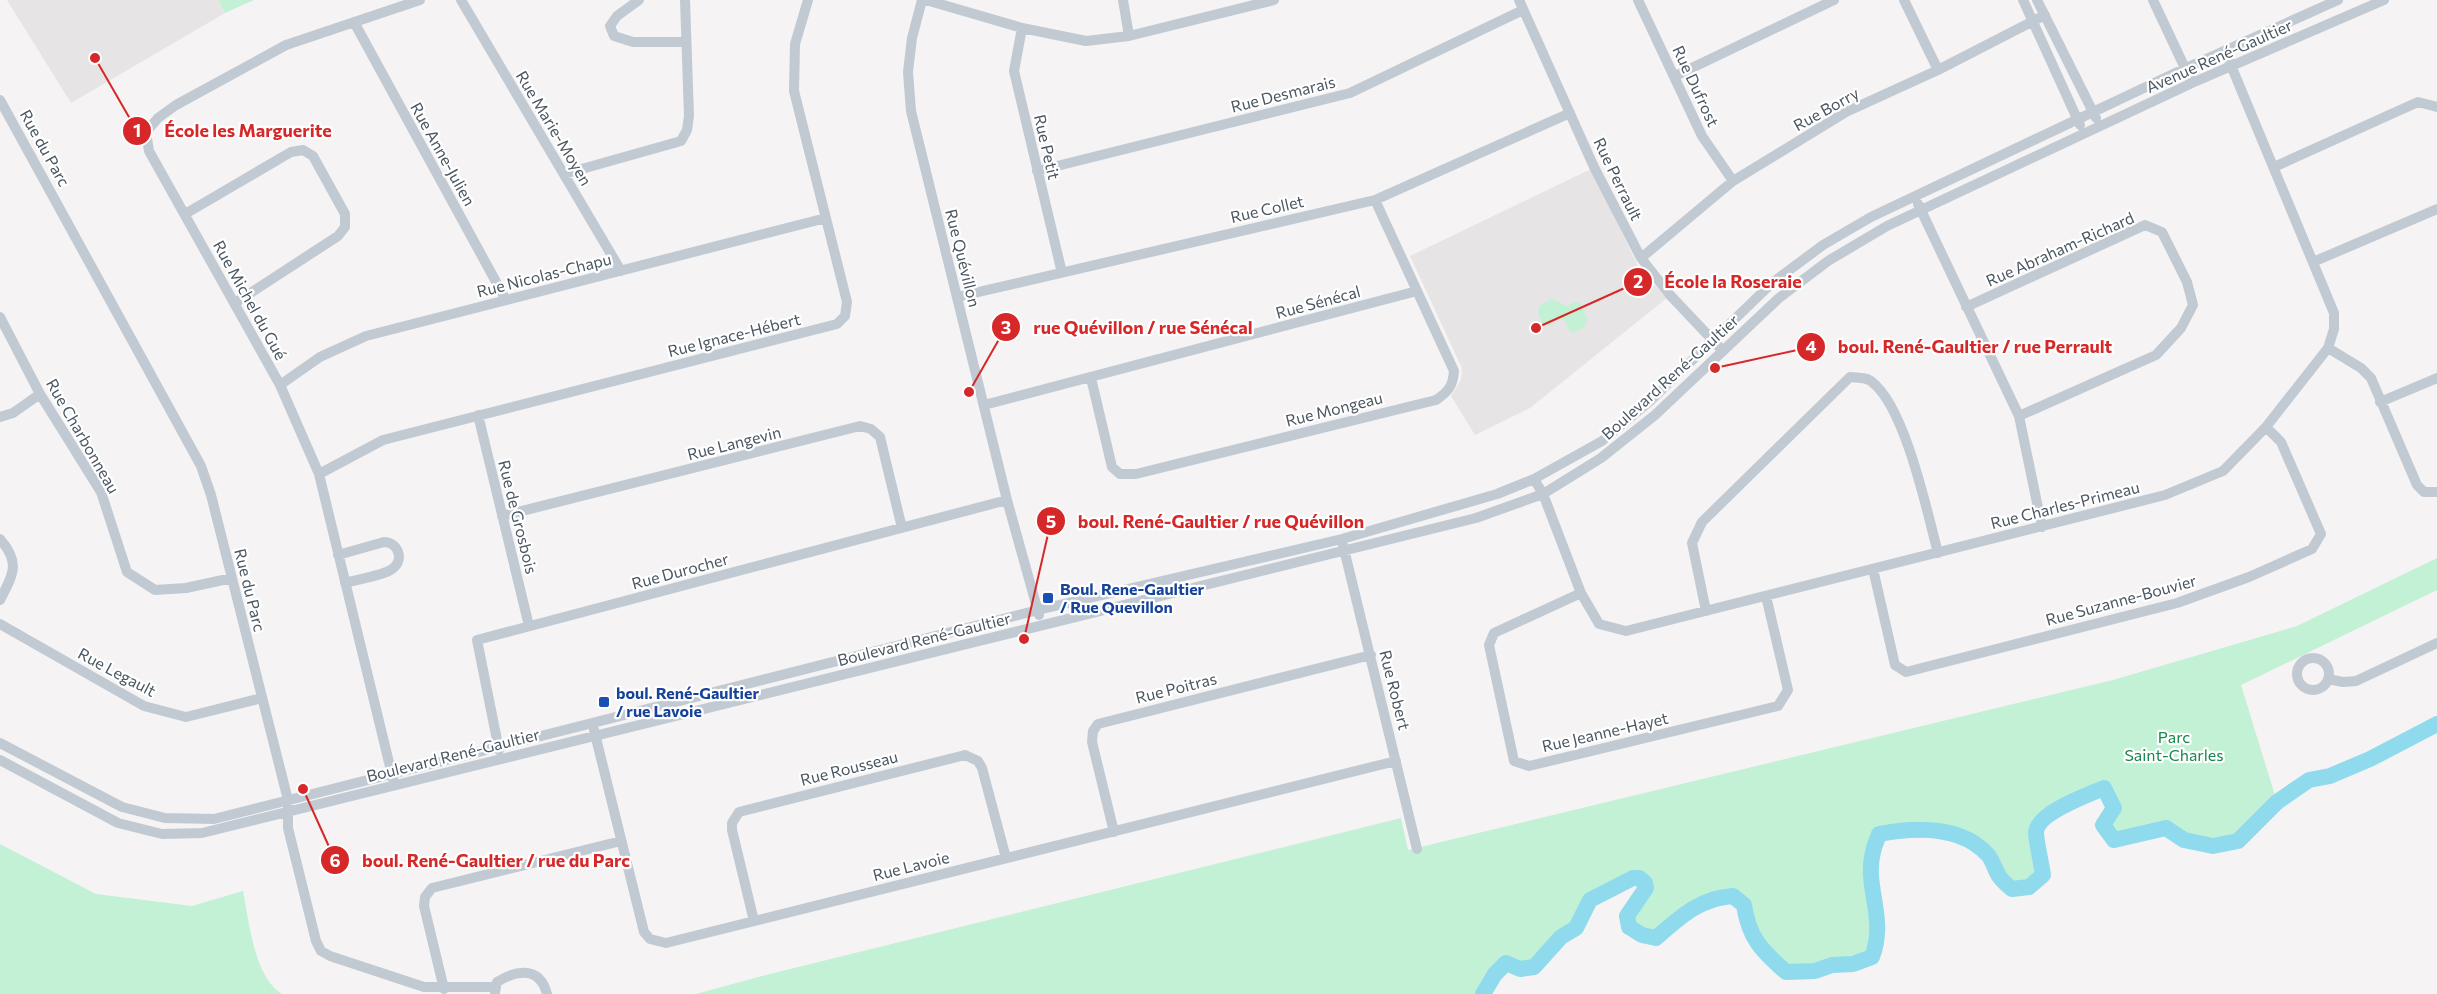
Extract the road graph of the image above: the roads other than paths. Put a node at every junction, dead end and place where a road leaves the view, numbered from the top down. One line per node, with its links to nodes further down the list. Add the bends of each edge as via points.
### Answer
1 (420, 0): 22 (street, Rue Michel du Gué)
2 (461, 0): 41 (street, Rue Marie-Moyen)
3 (639, 0): 25 (street, via 610,26 614,36 633,42)
4 (685, 0): 25 (street)
5 (808, 0): 48 (street, Rue Ignace-Hébert, via 795,44 794,91)
6 (924, 0): 23 (street); 54 (street, Rue Quévillon, via 912,38 908,72 911,111)
7 (1123, 0): 24 (street)
8 (1274, 0): 17 (street)
9 (1638, 0): 30 (street, Rue Dufrost)
10 (1834, 0): 30 (street)
11 (1904, 0): 29 (street)
12 (2023, 0): 21 (street)
13 (2037, 0): 19 (street)
14 (2153, 0): 28 (street)
15 (2339, 0): 20 (street); 26 (street, Avenue René-Gaultier)
16 (2384, 0): 20 (street, Avenue René-Gaultier)
17 (1237, 5): 24 (street)
18 (1521, 5): 35 (street, Rue Perrault); 40 (street, Rue Desmarais, via 1350,93)
19 (2044, 15): 21 (street, Rue Borry); 34 (street)
20 (2348, 15): 27 (street, Avenue René-Gaultier)
21 (2033, 21): 29 (street, Rue Borry); 36 (street)
22 (354, 22): 47 (street, Rue Michel du Gué, via 286,45 158,118 146,132 149,151); 55 (street, Rue Anne-Julien)
23 (1022, 28): 24 (street, via 1086,41); 40 (street, Rue Petit, via 1014,71)
24 (1129, 36)
25 (685, 42): 41 (street, via 689,116 681,141)
26 (2225, 51): 27 (street, Rue Charles-Primeau); 28 (street, Avenue René-Gaultier)
27 (2232, 66): 31 (street, Avenue René-Gaultier); 39 (street, Rue Charles-Primeau)
28 (2186, 68): 31 (street); 34 (street, Avenue René-Gaultier)
29 (1938, 70): 42 (street, Rue Borry, via 1846,112)
30 (1675, 76): 42 (street, Rue Dufrost, via 1702,136)
31 (2192, 83): 37 (street, Avenue René-Gaultier)
32 (0, 100): 86 (street, Rue du Parc, via 201,466)
33 (2437, 107): 39 (street, via 2418,102)
34 (2093, 112): 36 (street, Boulevard René-Gaultier); 37 (street)
35 (1570, 113): 44 (street, Rue Collet); 49 (street, Rue Perrault)
36 (2078, 120): 38 (street); 43 (street, Boulevard René-Gaultier)
37 (2100, 126): 38 (street, Boulevard René-Gaultier)
38 (2084, 133): 45 (street, Boulevard René-Gaultier)
39 (2274, 167): 50 (street, Rue Charles-Primeau)
40 (1037, 171): 52 (street, Rue Petit)
41 (564, 174): 51 (street, Rue Marie-Moyen)
42 (1733, 181): 49 (street, Rue Borry)
43 (1914, 196): 45 (street); 59 (street, Boulevard René-Gaultier, via 1823,245 1772,283)
44 (1375, 200): 52 (street, Rue Collet); 53 (street, Rue Mongeau)
45 (1920, 209): 57 (street); 61 (street, Boulevard René-Gaultier, via 1828,261 1779,298)
46 (2437, 209): 50 (street)
47 (185, 214): 56 (street, Rue Michel du Gué); 56 (street, via 291,152 303,150 313,156 340,204 345,226 338,236)
48 (826, 218): 51 (street, Rue Nicolas-Chapu); 68 (street, Rue Ignace-Hébert, via 847,302 844,316 837,324)
49 (1641, 258): 59 (street, Rue Perrault)
50 (2313, 262): 60 (street, Rue Charles-Primeau, via 2334,313)
51 (621, 271): 55 (street, Rue Nicolas-Chapu)
52 (1062, 273): 54 (street, Rue Collet)
53 (1417, 291): 62 (street, Rue Sénécal); 62 (street, Rue Mongeau, via 1454,371 1448,392 1436,400 1136,474 1120,474 1112,467)
54 (957, 297): 67 (street, Rue Quévillon)
55 (506, 300): 64 (street, Rue Nicolas-Chapu, via 366,336 320,357)
56 (235, 303): 64 (street, Rue Michel du Gué)
57 (1966, 308): 69 (street); 69 (street, Rue Abraham-Richard, via 2145,225 2163,232 2187,282 2193,305 2181,328 2156,355)
58 (0, 317): 65 (street, Rue Charbonneau)
59 (1712, 339): 61 (street, Rue Perrault); 73 (street, Boulevard René-Gaultier, via 1649,402 1602,441)
60 (2328, 348): 66 (street, via 2371,378); 71 (street, Rue Charles-Primeau)
61 (1723, 351): 75 (street, Boulevard René-Gaultier, via 1610,452)
62 (1091, 378): 67 (street, Rue Sénécal)
63 (2437, 378): 66 (street)
64 (280, 385): 72 (street, Rue Michel du Gué)
65 (40, 394): 70 (street, via 13,413); 86 (street, Rue Charbonneau, via 101,492 127,572 155,590)
66 (2380, 402): 74 (street, via 2417,485 2424,492)
67 (984, 405): 76 (street, Rue Quévillon)
68 (478, 415): 72 (street, Rue Ignace-Hébert, via 383,440); 77 (street, Rue de Grosbois)
69 (2019, 416): 78 (street)
70 (0, 417)
71 (2266, 427): 78 (street, Rue Charles-Primeau, via 2223,471 2165,495); 85 (street, Rue Suzanne-Bouvier, via 2281,442 2320,534 2312,549 2187,600 1906,672 1895,665)
72 (319, 474): 84 (street, Rue Michel du Gué)
73 (1534, 479): 75 (street, Rue Charles-Primeau); 81 (street, Boulevard René-Gaultier, via 1497,494)
74 (2437, 492)
75 (1543, 494): 82 (street, Boulevard René-Gaultier, via 1476,518); 88 (street, Rue Charles-Primeau)
76 (1007, 500): 79 (street, Rue Durocher); 91 (street, Rue Quévillon)
77 (502, 516): 79 (street, Rue Langevin, via 860,426 880,437); 95 (street, Rue de Grosbois)
78 (2042, 527): 83 (street, Rue Charles-Primeau)
79 (902, 528): 95 (street, Rue Durocher)
80 (0, 539): 90 (street, via 11,556 14,574)
81 (1342, 539): 82 (street, Rue Robert); 91 (street, Boulevard René-Gaultier)
82 (1345, 550): 94 (street, Boulevard René-Gaultier); 97 (street, Rue Robert)
83 (1938, 553): 85 (street, Rue Charles-Primeau); 92 (street, via 1917,471 1887,397 1870,379 1850,377 1702,522 1692,543)
84 (338, 555): 87 (street, Rue Michel du Gué); 87 (street, via 384,542 399,552 391,570)
85 (1873, 569): 89 (street, Rue Charles-Primeau)
86 (232, 578): 99 (street, Rue du Parc)
87 (345, 583): 107 (street, Rue Michel du Gué)
88 (1581, 593): 89 (street, Rue Jeanne-Hayet, via 1494,633 1489,645 1514,761 1529,766 1778,706 1788,690); 92 (street, Rue Charles-Primeau, via 1599,624 1626,632)
89 (1766, 596): 92 (street, Rue Charles-Primeau)
90 (0, 600)
91 (1038, 610): 94 (street, Rue Quévillon); 100 (street, Boulevard René-Gaultier)
92 (1706, 611)
93 (0, 624): 99 (street, Rue Legault, via 144,706 186,717)
94 (1042, 625): 101 (street, Boulevard René-Gaultier)
95 (529, 626): 103 (street, Rue Durocher, via 477,640)
96 (2437, 643): 98 (street, via 2356,681)
97 (1371, 655): 106 (street, Rue Robert); 109 (street, Rue Poitras, via 1098,724 1092,742)
98 (2328, 680)
99 (262, 698): 108 (street, Rue du Parc)
100 (593, 724): 101 (street, Rue Lavoie); 103 (street, Boulevard René-Gaultier)
101 (596, 736): 104 (street, Boulevard René-Gaultier); 110 (street, Rue Lavoie)
102 (0, 743): 108 (street, Boulevard René-Gaultier, via 122,807 144,814 214,819)
103 (498, 745): 104 (street, Rue Durocher); 107 (street, Boulevard René-Gaultier)
104 (501, 759): 107 (street, Boulevard René-Gaultier)
105 (0, 760): 108 (street, Boulevard René-Gaultier, via 118,824 151,832 202,833)
106 (1396, 761): 109 (street, Rue Lavoie); 111 (street, Rue Robert)
107 (393, 780): 108 (street, Boulevard René-Gaultier)
108 (288, 805): 114 (street, Rue du Parc, via 290,839 321,951 414,985)
109 (1114, 832): 112 (street, Rue Lavoie)
110 (621, 841): 113 (street, Rue Lavoie, via 644,932 650,939 666,943); 114 (street, via 432,888 424,906)
111 (1417, 849)
112 (1006, 858): 113 (street, Rue Lavoie); 113 (street, Rue Rousseau, via 982,768 978,761 965,755 739,812 732,830)
113 (754, 921)
114 (444, 989): 115 (street, Rue du Parc)
115 (495, 991): 116 (street, via 504,978 533,974 544,982)
116 (547, 994)

